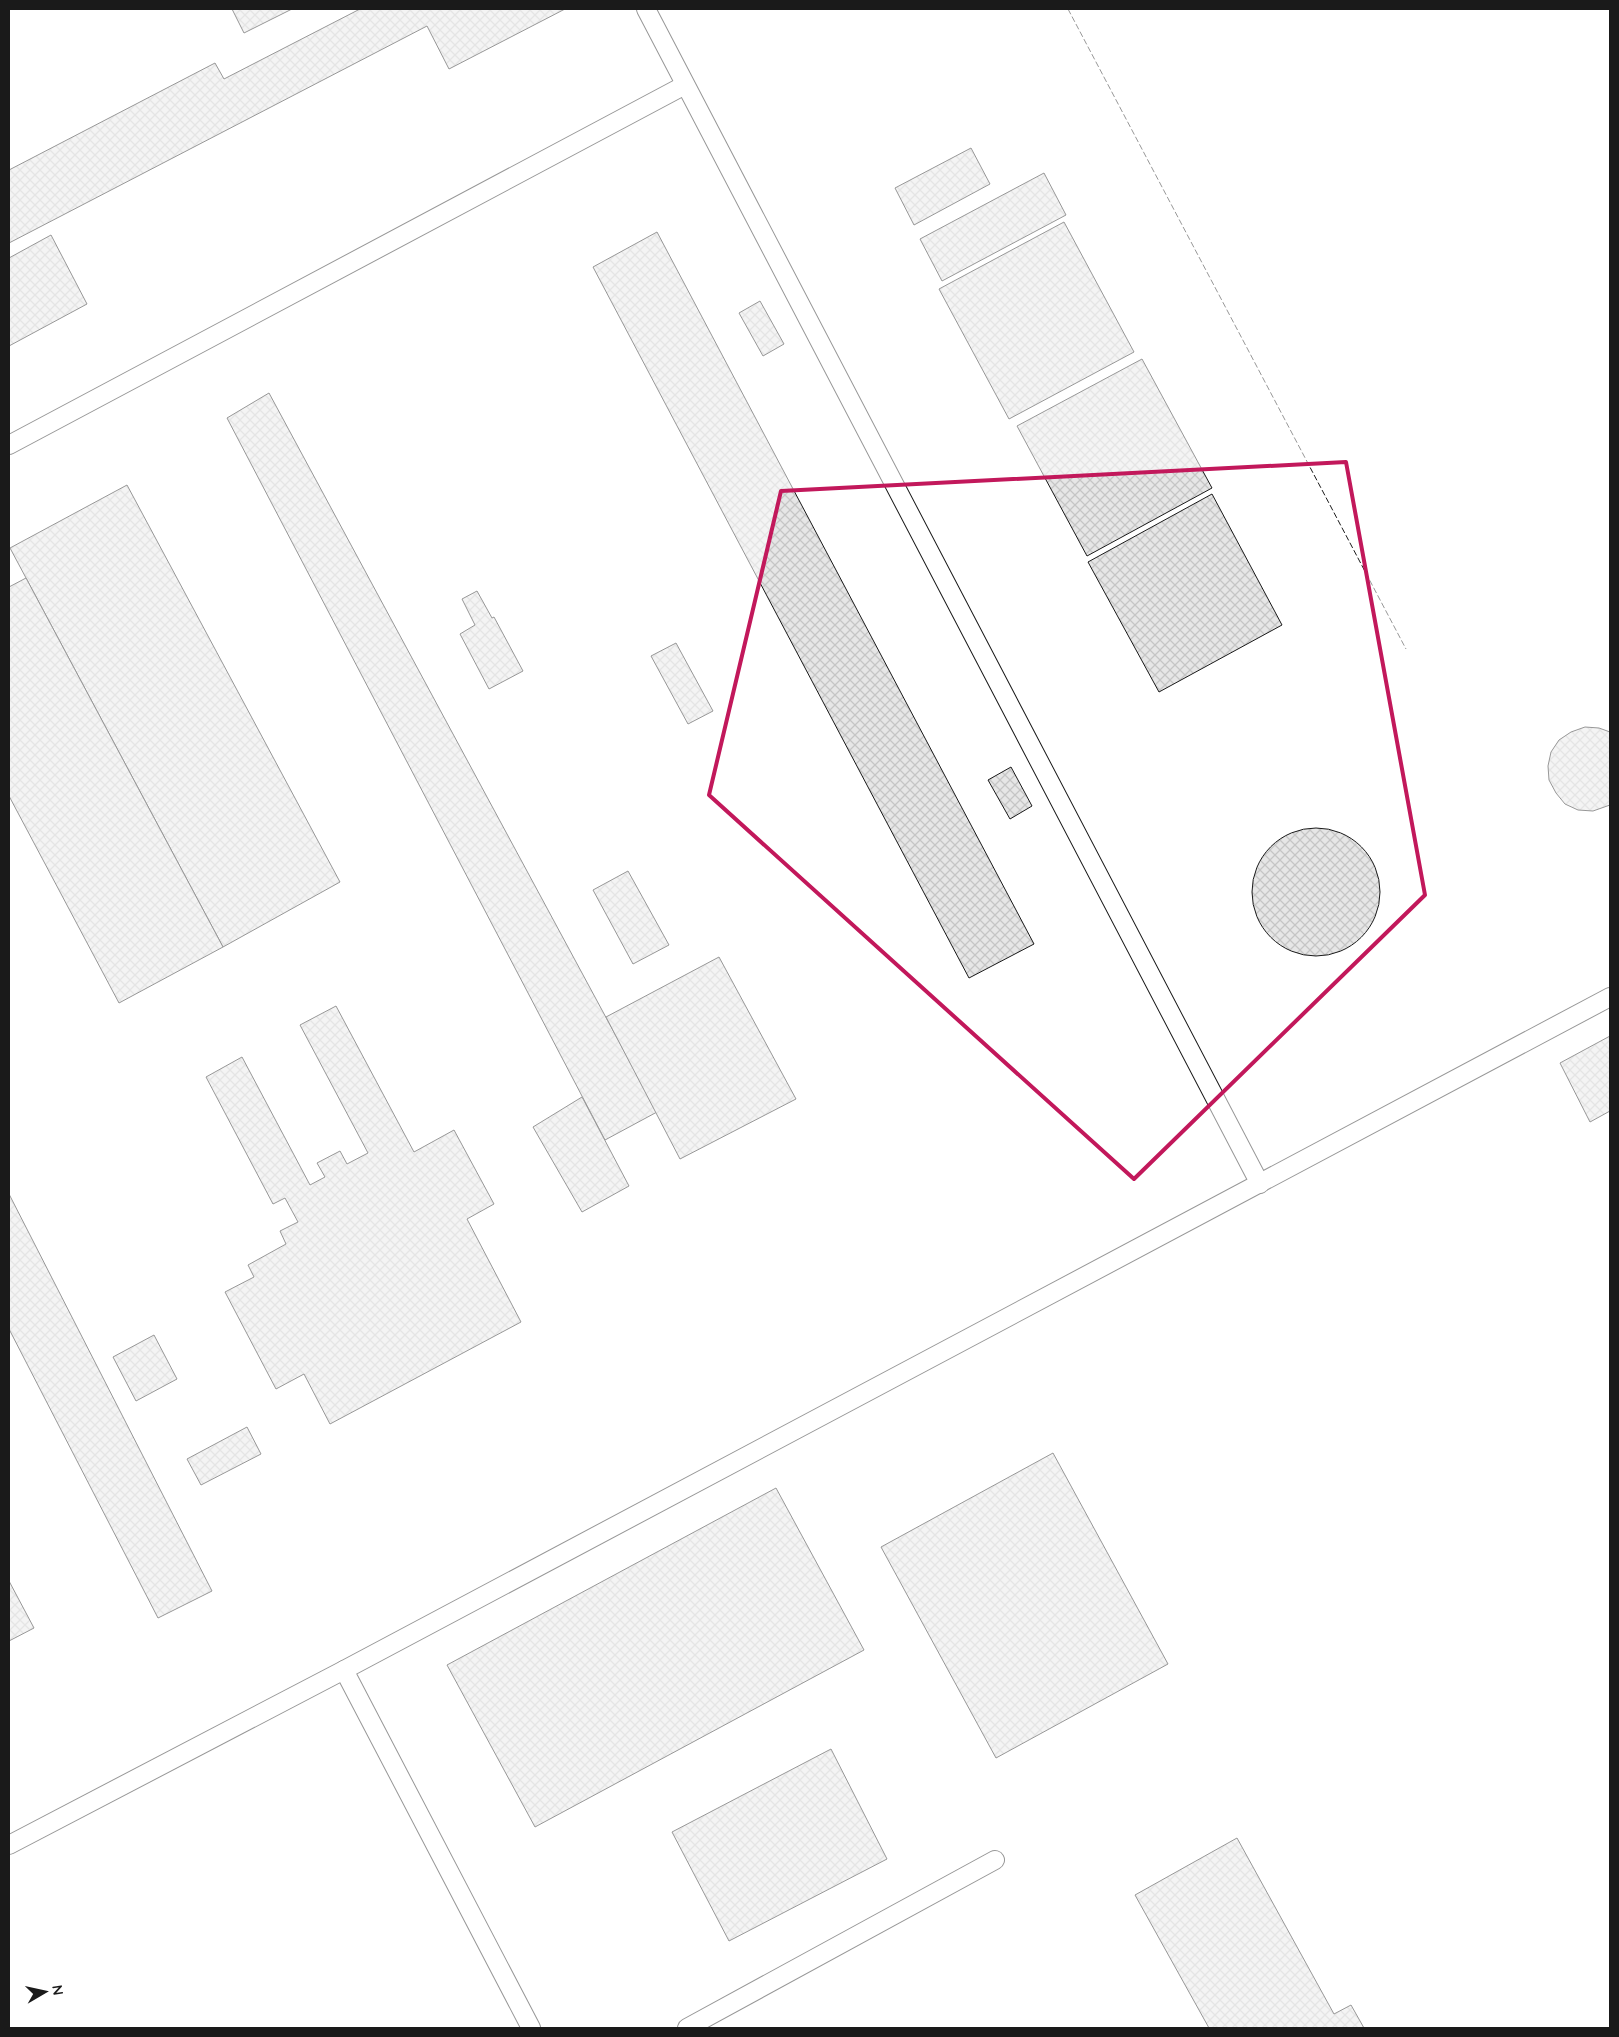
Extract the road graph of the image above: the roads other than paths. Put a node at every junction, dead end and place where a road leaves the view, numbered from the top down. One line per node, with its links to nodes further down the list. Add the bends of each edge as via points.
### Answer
1 (646, 9): 2 (lane)
2 (685, 85): 3 (lane); 5 (lane)
3 (9, 445)
4 (1610, 997): 5 (lane)
5 (1260, 1184): 6 (lane)
6 (344, 1670): 7 (lane); 9 (lane)
7 (9, 1846)
8 (994, 1860): 10 (lane)
9 (531, 2028)
10 (687, 2028)

